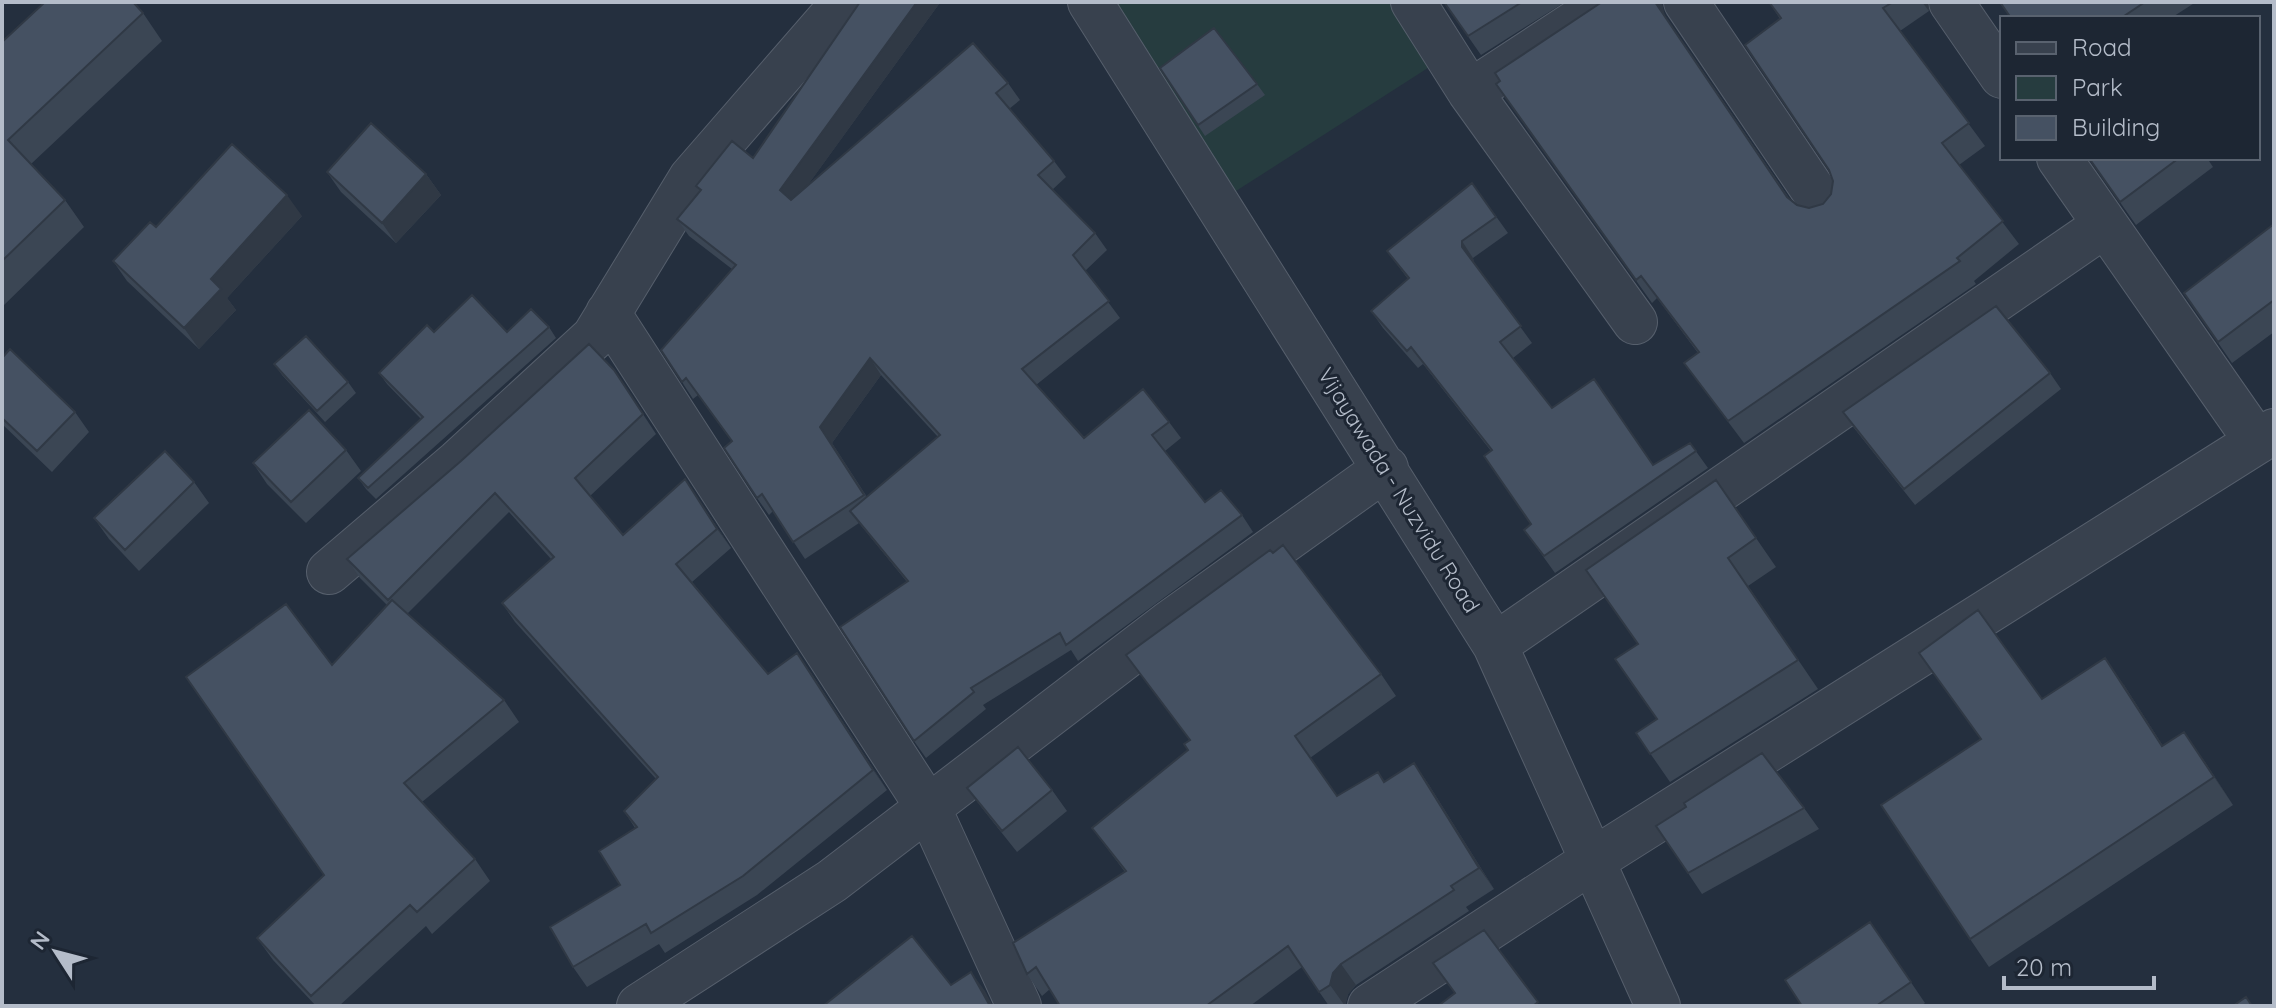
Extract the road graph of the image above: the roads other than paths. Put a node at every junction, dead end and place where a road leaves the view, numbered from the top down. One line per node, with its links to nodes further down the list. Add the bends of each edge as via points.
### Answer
1 (844, 2): 12 (street, via 691,178)
2 (1090, 2): 15 (street, Vijayawada - Nuzvidu Road)
3 (1413, 2): 8 (street)
4 (1607, 2): 8 (street)
5 (1686, 2): 10 (street)
6 (1951, 2): 7 (street)
7 (2000, 73)
8 (1470, 92): 13 (street)
9 (2060, 160): 11 (street)
10 (1824, 206)
11 (2105, 225): 14 (street); 17 (street)
12 (608, 313): 16 (street, via 594,337); 18 (street)
13 (1635, 322)
14 (2265, 436): 19 (street)
15 (1386, 468): 17 (street, Vijayawada - Nuzvidu Road); 18 (street, via 1168,624)
16 (329, 572)
17 (1495, 645): 19 (street, Vijayawada - Nuzvidu Road)
18 (929, 809): 20 (street, via 832,881); 21 (street)
19 (1595, 859): 22 (street); 23 (street, Vijayawada - Nuzvidu Road)
20 (639, 1006)
21 (1019, 1006)
22 (1370, 1006)
23 (1658, 1006)

